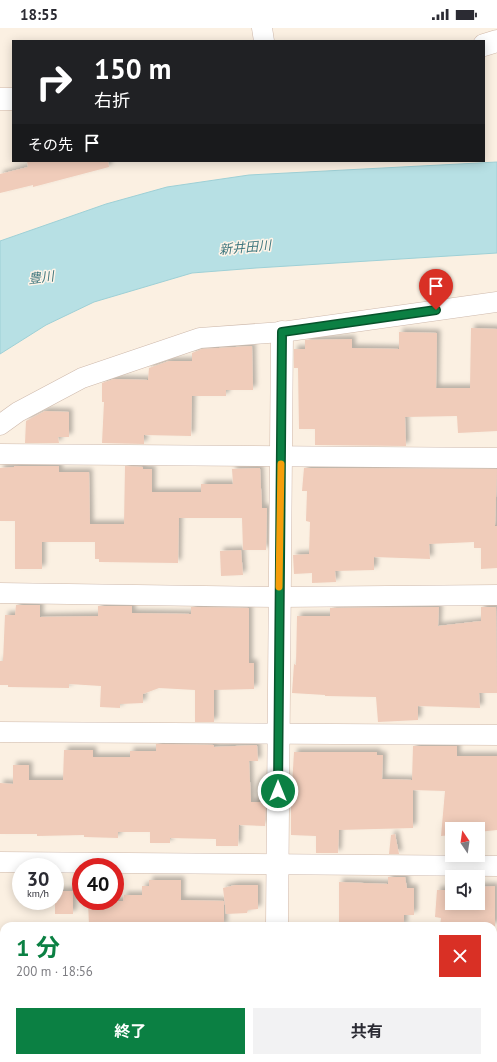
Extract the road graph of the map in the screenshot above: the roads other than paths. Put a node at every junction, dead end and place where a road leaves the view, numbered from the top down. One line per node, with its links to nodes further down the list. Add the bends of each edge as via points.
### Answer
1 (262, 28): 2 (street)
2 (264, 40)
3 (497, 42): 4 (street)
4 (485, 45)
5 (0, 99): 6 (street)
6 (12, 99)
7 (497, 302): 8 (street)
8 (282, 332): 9 (street, via 200,338 82,378 18,412); 11 (street)
9 (0, 425)
10 (0, 454): 11 (street)
11 (281, 457): 12 (street); 15 (street)
12 (497, 458)
13 (0, 593): 15 (street)
14 (497, 595): 15 (street)
15 (279, 596): 17 (street)
16 (0, 732): 17 (street)
17 (278, 733): 18 (street); 20 (street)
18 (497, 735)
19 (0, 862): 20 (street)
20 (277, 864): 21 (street); 22 (street)
21 (497, 866)
22 (277, 922)

